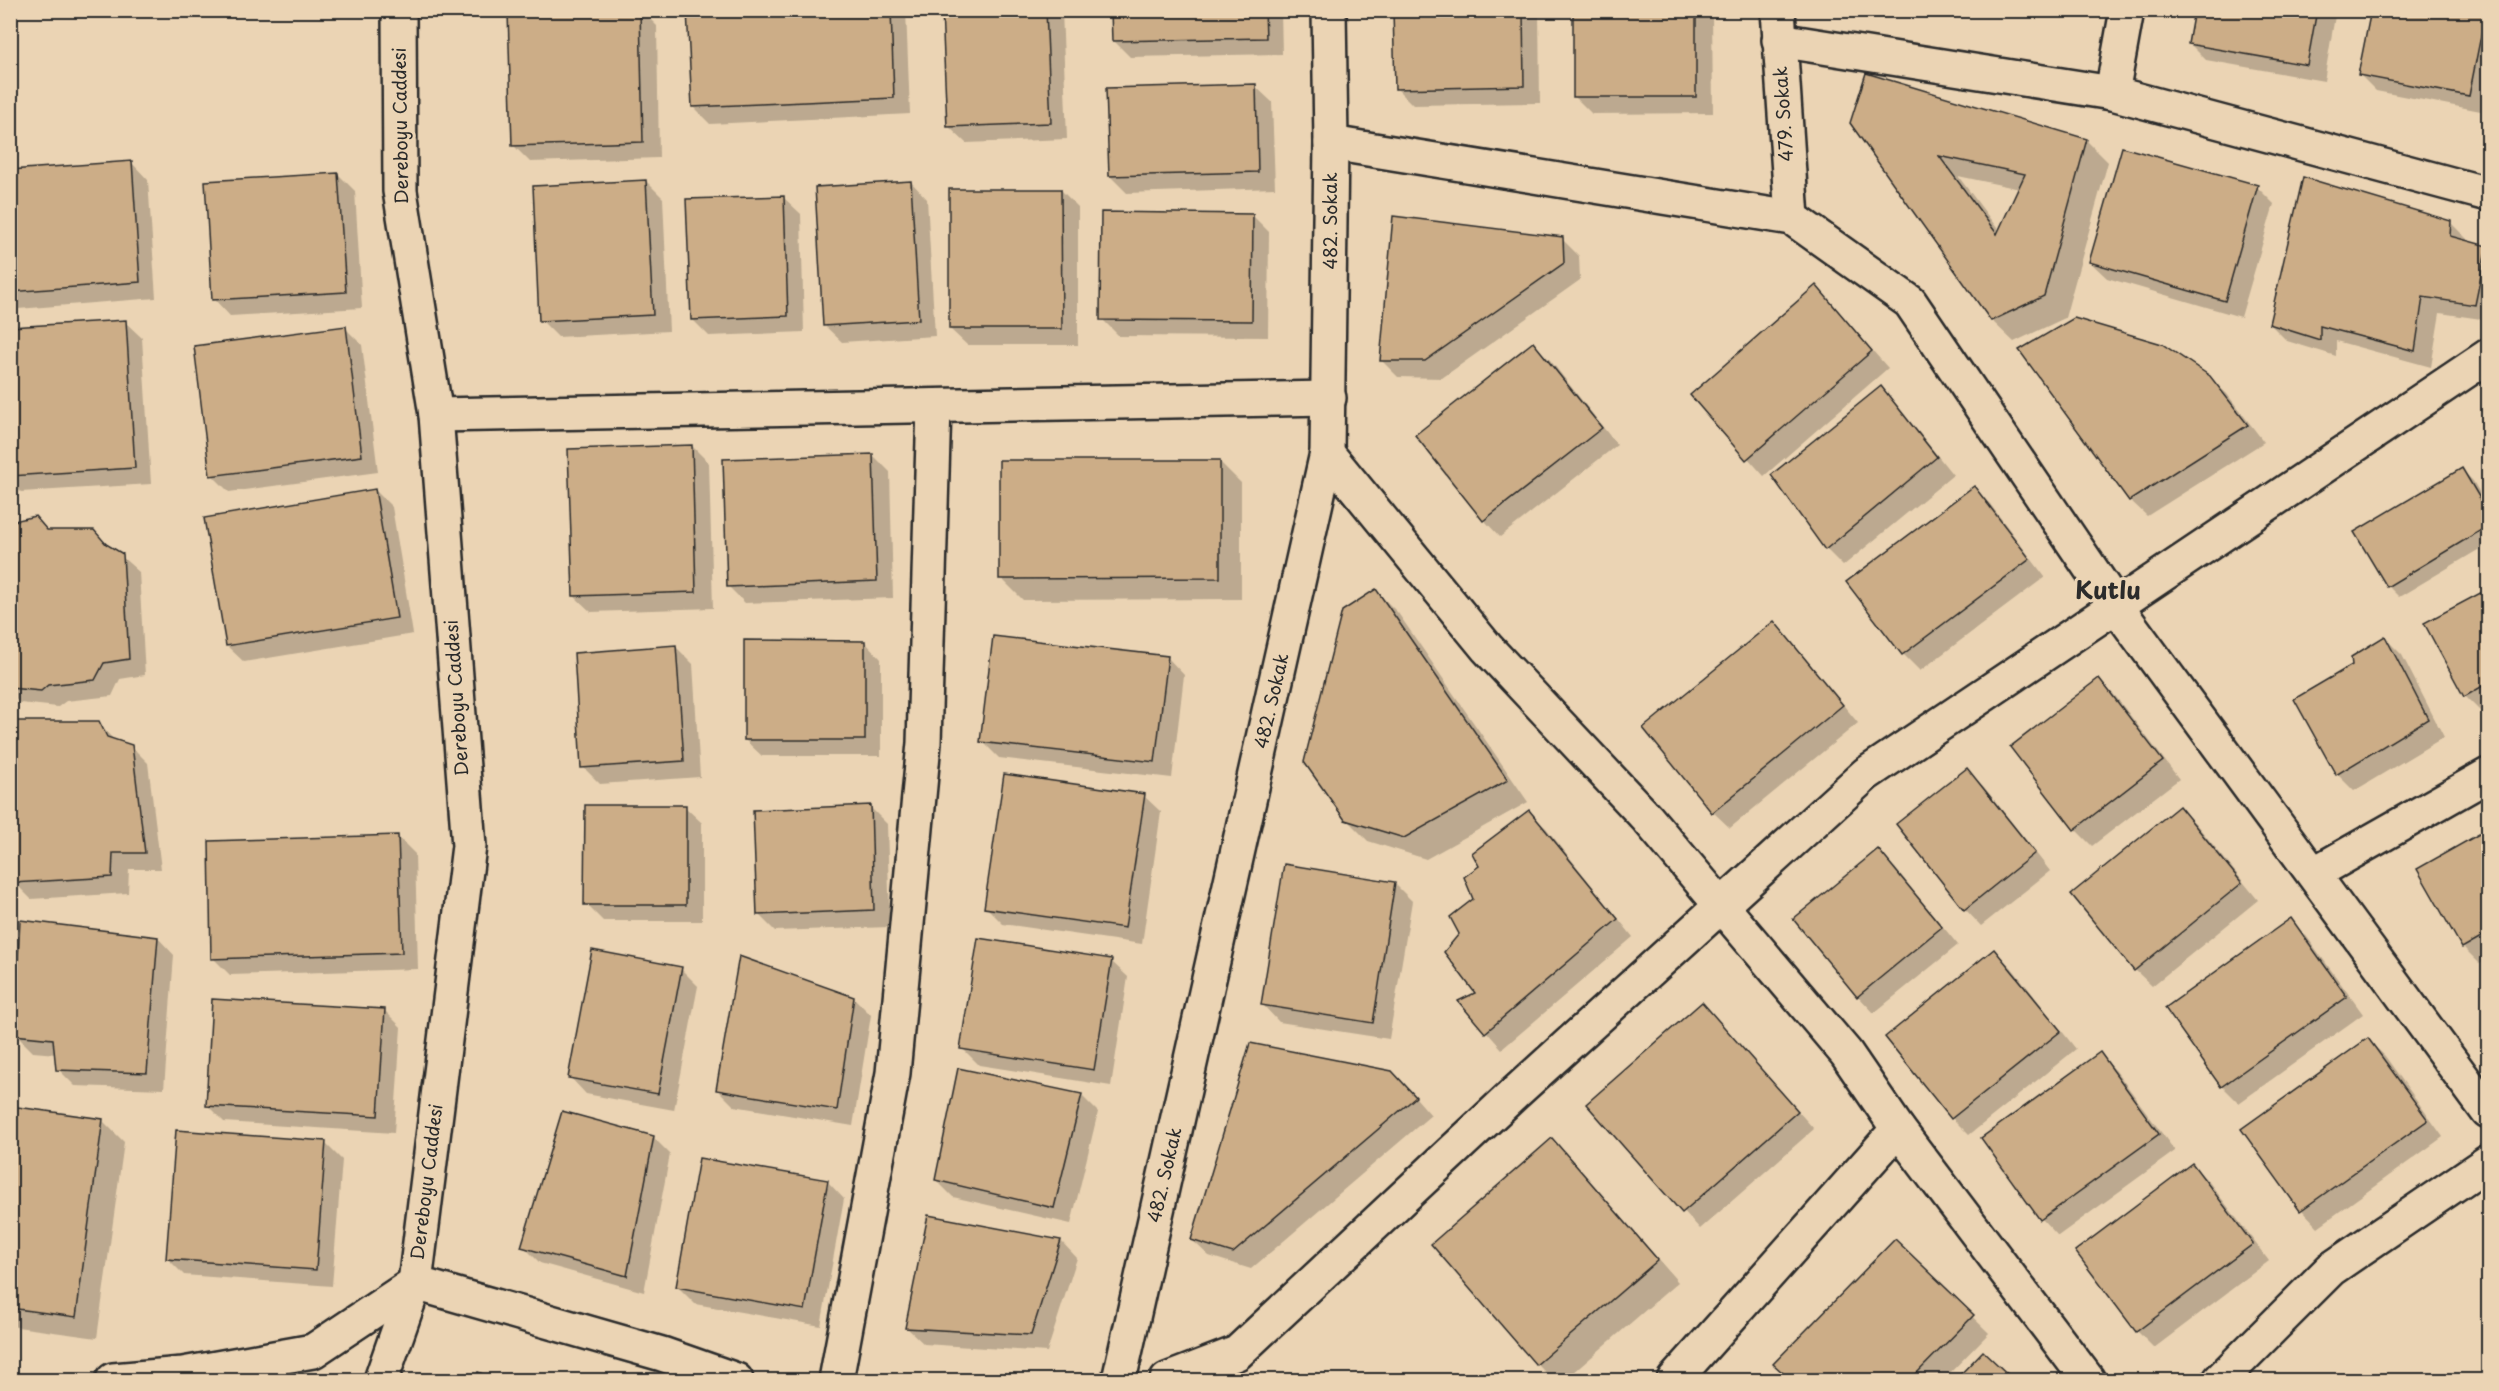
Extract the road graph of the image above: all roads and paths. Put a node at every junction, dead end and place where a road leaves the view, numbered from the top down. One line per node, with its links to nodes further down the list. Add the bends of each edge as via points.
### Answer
1 (399, 10): 12 (street, Dereboyu Caddesi, via 400,191)
2 (1329, 10): 6 (street, 482. Sokak)
3 (2127, 10): 5 (street)
4 (1778, 25): 5 (street); 8 (street, 479. Sokak)
5 (2112, 93): 7 (street)
6 (1331, 143): 8 (street); 10 (street, 482. Sokak)
7 (2488, 194)
8 (1792, 218): 14 (street, via 1910,302)
9 (2488, 356): 14 (street)
10 (1329, 398): 11 (street); 13 (street, 482. Sokak)
11 (934, 406): 12 (street); 25 (street, via 924,742 894,1061)
12 (436, 415): 21 (street, Dereboyu Caddesi, via 469,846)
13 (1327, 453): 17 (street, via 1487,648 1647,818); 26 (street, 482. Sokak)
14 (2116, 606): 16 (street); 17 (street, via 1866,774)
15 (2488, 776): 16 (street)
16 (2315, 873): 18 (street)
17 (1722, 907): 19 (street, via 1846,1053); 27 (street, via 1515,1093 1237,1353)
18 (2488, 1112)
19 (1898, 1129): 28 (street); 29 (street)
20 (2488, 1162): 30 (street, via 2331,1269)
21 (415, 1283): 22 (street, via 313,1351 183,1374); 23 (street, Dereboyu Caddesi); 24 (street, via 662,1354)
22 (113, 1380)
23 (381, 1380)
24 (736, 1380)
25 (836, 1380)
26 (1119, 1380)
27 (1167, 1380)
28 (1674, 1380)
29 (2088, 1380)
30 (2220, 1380)

